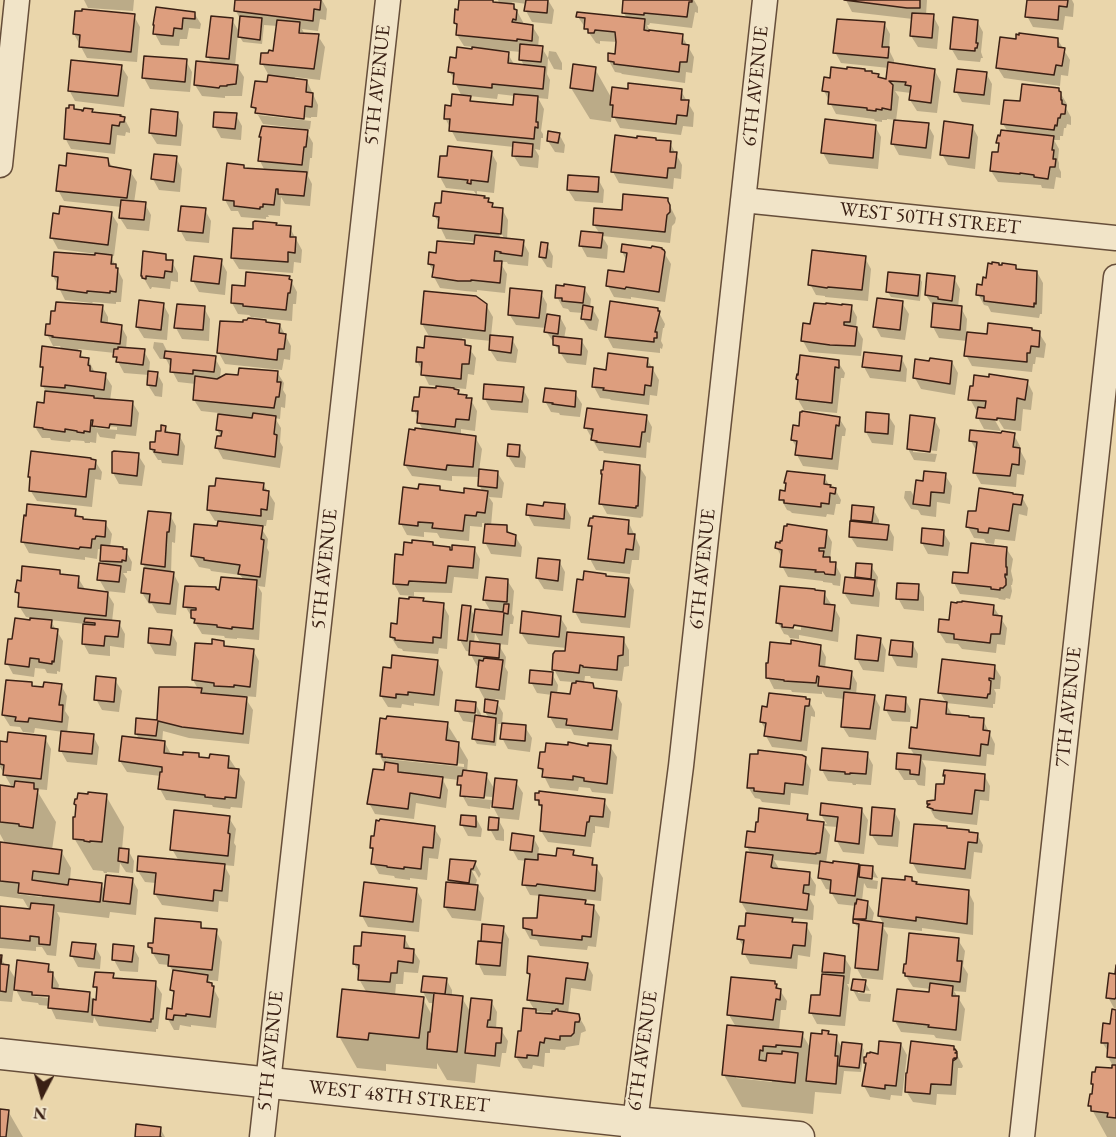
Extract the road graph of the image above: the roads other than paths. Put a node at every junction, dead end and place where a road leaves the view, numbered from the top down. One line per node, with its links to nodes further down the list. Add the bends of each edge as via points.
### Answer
1 (17, 0): 4 (street)
2 (388, 0): 9 (street, 5TH AVENUE)
3 (765, 0): 5 (street, 6TH AVENUE)
4 (0, 165)
5 (743, 200): 6 (street, WEST 50TH STREET); 10 (street, 6TH AVENUE, via 681,766)
6 (1116, 238)
7 (1116, 277): 13 (street, 7TH AVENUE)
8 (0, 1054): 9 (street, WEST 48TH STREET)
9 (267, 1083): 10 (street, WEST 48TH STREET); 11 (street, 5TH AVENUE)
10 (633, 1130): 12 (street, WEST 48TH STREET)
11 (262, 1137)
12 (799, 1137)
13 (1022, 1137)

